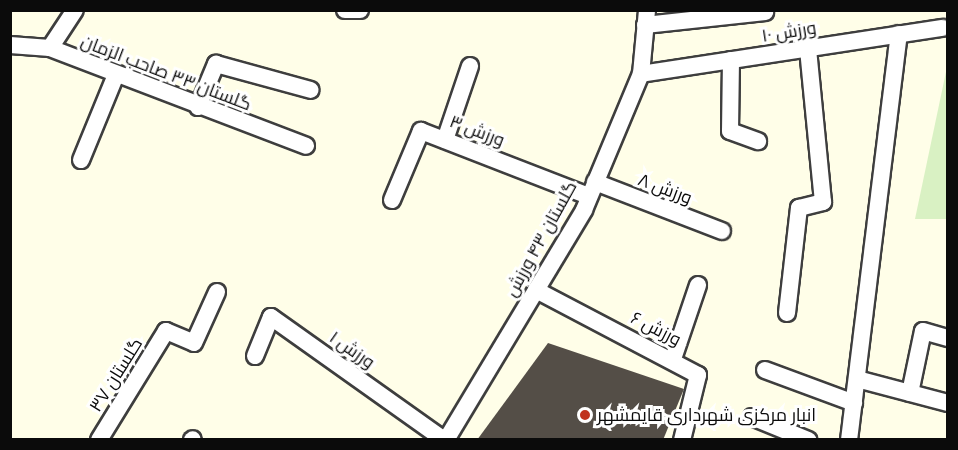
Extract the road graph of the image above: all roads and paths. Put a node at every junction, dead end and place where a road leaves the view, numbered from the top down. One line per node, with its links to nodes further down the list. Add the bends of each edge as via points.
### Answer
1 (75, 10): 9 (street)
2 (345, 10): 3 (street)
3 (360, 10)
4 (765, 12): 5 (street)
5 (646, 15): 13 (street, گلستان ۴۳ ورزش)
6 (943, 28): 7 (street, ورزش ۱۰)
7 (899, 34): 10 (street, ورزش ۱۰); 32 (street)
8 (10, 45): 9 (street, گلستان ۳۳ صاحب الزمان)
9 (50, 48): 14 (street, گلستان ۳۳ صاحب الزمان)
10 (808, 48): 11 (street, ورزش ۱۰); 27 (street, via 823,202 799,208)
11 (731, 60): 13 (street, ورزش ۱۰); 18 (street, via 730,131)
12 (470, 66): 17 (street)
13 (641, 74): 21 (street, گلستان ۴۳ ورزش)
14 (115, 77): 16 (street, گلستان ۳۳ صاحب الزمان); 20 (street)
15 (311, 90): 16 (street, via 216,64)
16 (198, 107): 19 (street, گلستان ۳۳ صاحب الزمان)
17 (445, 140): 21 (street, ورزش ۳); 22 (street, ورزش ۳, via 421,131)
18 (758, 141)
19 (306, 146)
20 (81, 160)
21 (592, 189): 23 (street, ورزش ۸); 25 (street, گلستان ۴۳ ورزش)
22 (392, 200)
23 (722, 231)
24 (698, 285): 30 (street)
25 (536, 290): 30 (street, ورزش ۶); 38 (street, گلستان ۴۳ ورزش)
26 (217, 292): 37 (street, گلستان ۳۷, via 194,343 166,332)
27 (787, 313)
28 (948, 338): 33 (street, via 923,331)
29 (255, 356): 38 (street, ورزش ۱, via 271,317)
30 (673, 359): 39 (street, ورزش ۶, via 698,375)
31 (765, 370): 34 (street)
32 (857, 380): 33 (street); 34 (street)
33 (910, 393): 35 (street)
34 (854, 403): 41 (street)
35 (948, 403)
36 (753, 417): 40 (street)
37 (99, 440)
38 (445, 440)
39 (682, 440)
40 (808, 440)
41 (849, 440)

